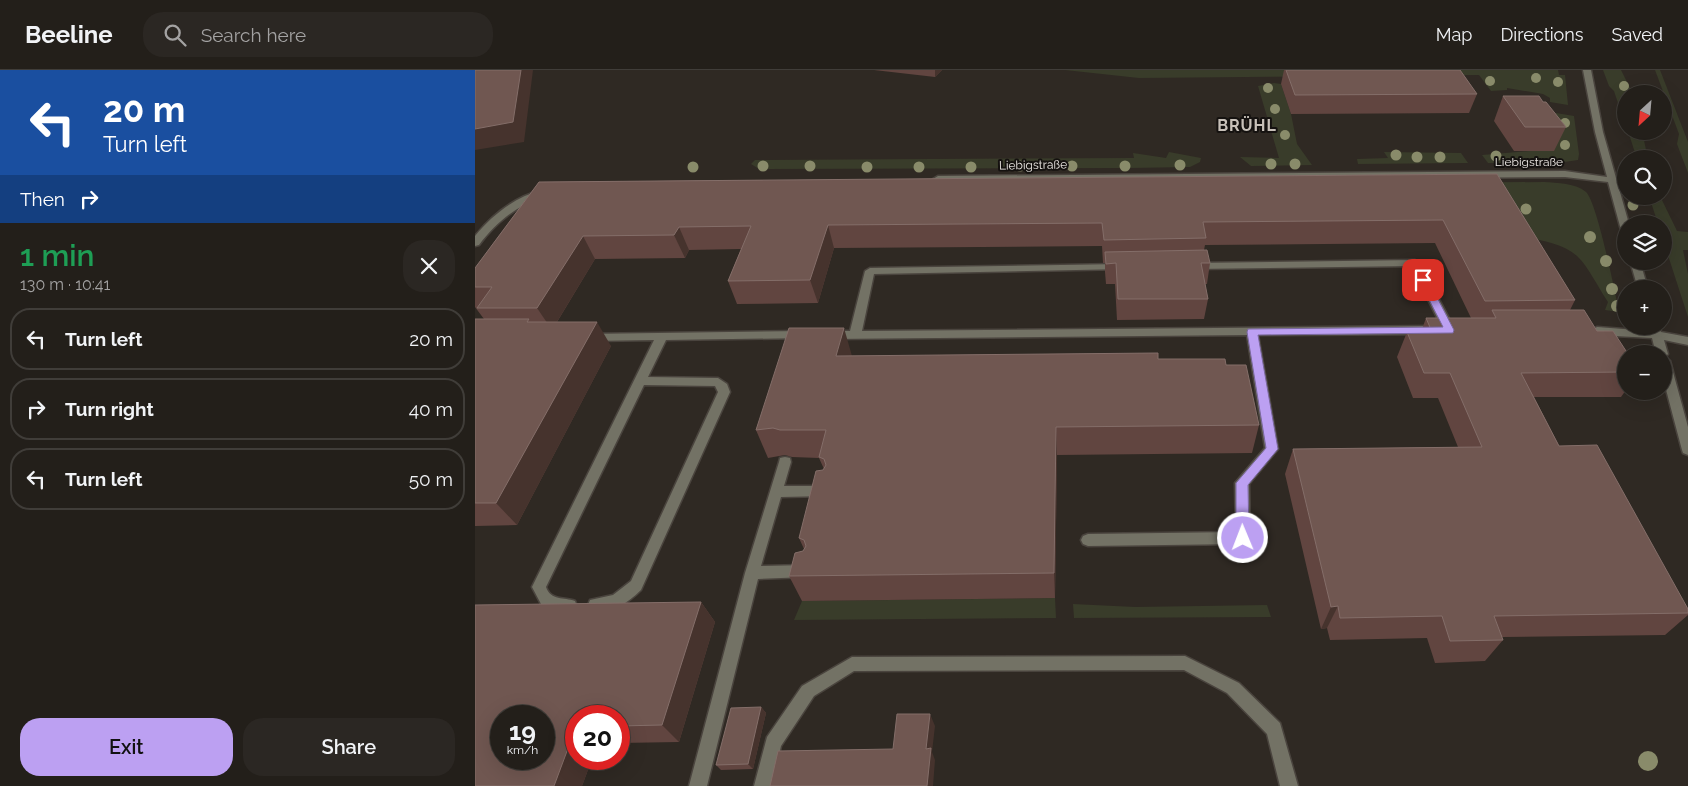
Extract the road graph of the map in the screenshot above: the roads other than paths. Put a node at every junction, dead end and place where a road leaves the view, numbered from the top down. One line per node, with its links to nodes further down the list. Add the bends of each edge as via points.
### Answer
1 (1587, 70): 3 (street)
2 (923, 179): 3 (street, Liebigstraße, via 1565,174)
3 (1612, 180): 5 (street)
4 (548, 190): 6 (street, via 523,200 498,216)
5 (1622, 215)
6 (475, 243)
7 (1177, 266): 11 (street, via 1415,263 1454,330)
8 (1128, 267): 12 (street, via 870,271)
9 (1583, 330): 10 (street)
10 (1617, 330)
11 (1252, 332): 12 (street); 23 (street, via 1272,449 1242,483 1243,538)
12 (855, 335): 14 (street)
13 (1668, 335): 16 (street)
14 (662, 336): 15 (street); 17 (street)
15 (574, 337)
16 (1688, 341)
17 (641, 381): 17 (street, via 539,587 544,599 560,606 613,602 625,597 636,585 724,392 718,382)
18 (1672, 391): 19 (street)
19 (1688, 450)
20 (785, 462): 22 (street)
21 (828, 491): 22 (street)
22 (776, 492): 25 (street)
23 (1088, 540)
24 (809, 571): 25 (street)
25 (752, 573): 26 (street)
26 (698, 786)
27 (763, 786): 28 (street, via 773,744 809,691 852,664 1185,663 1233,688 1274,729)
28 (1289, 786)

